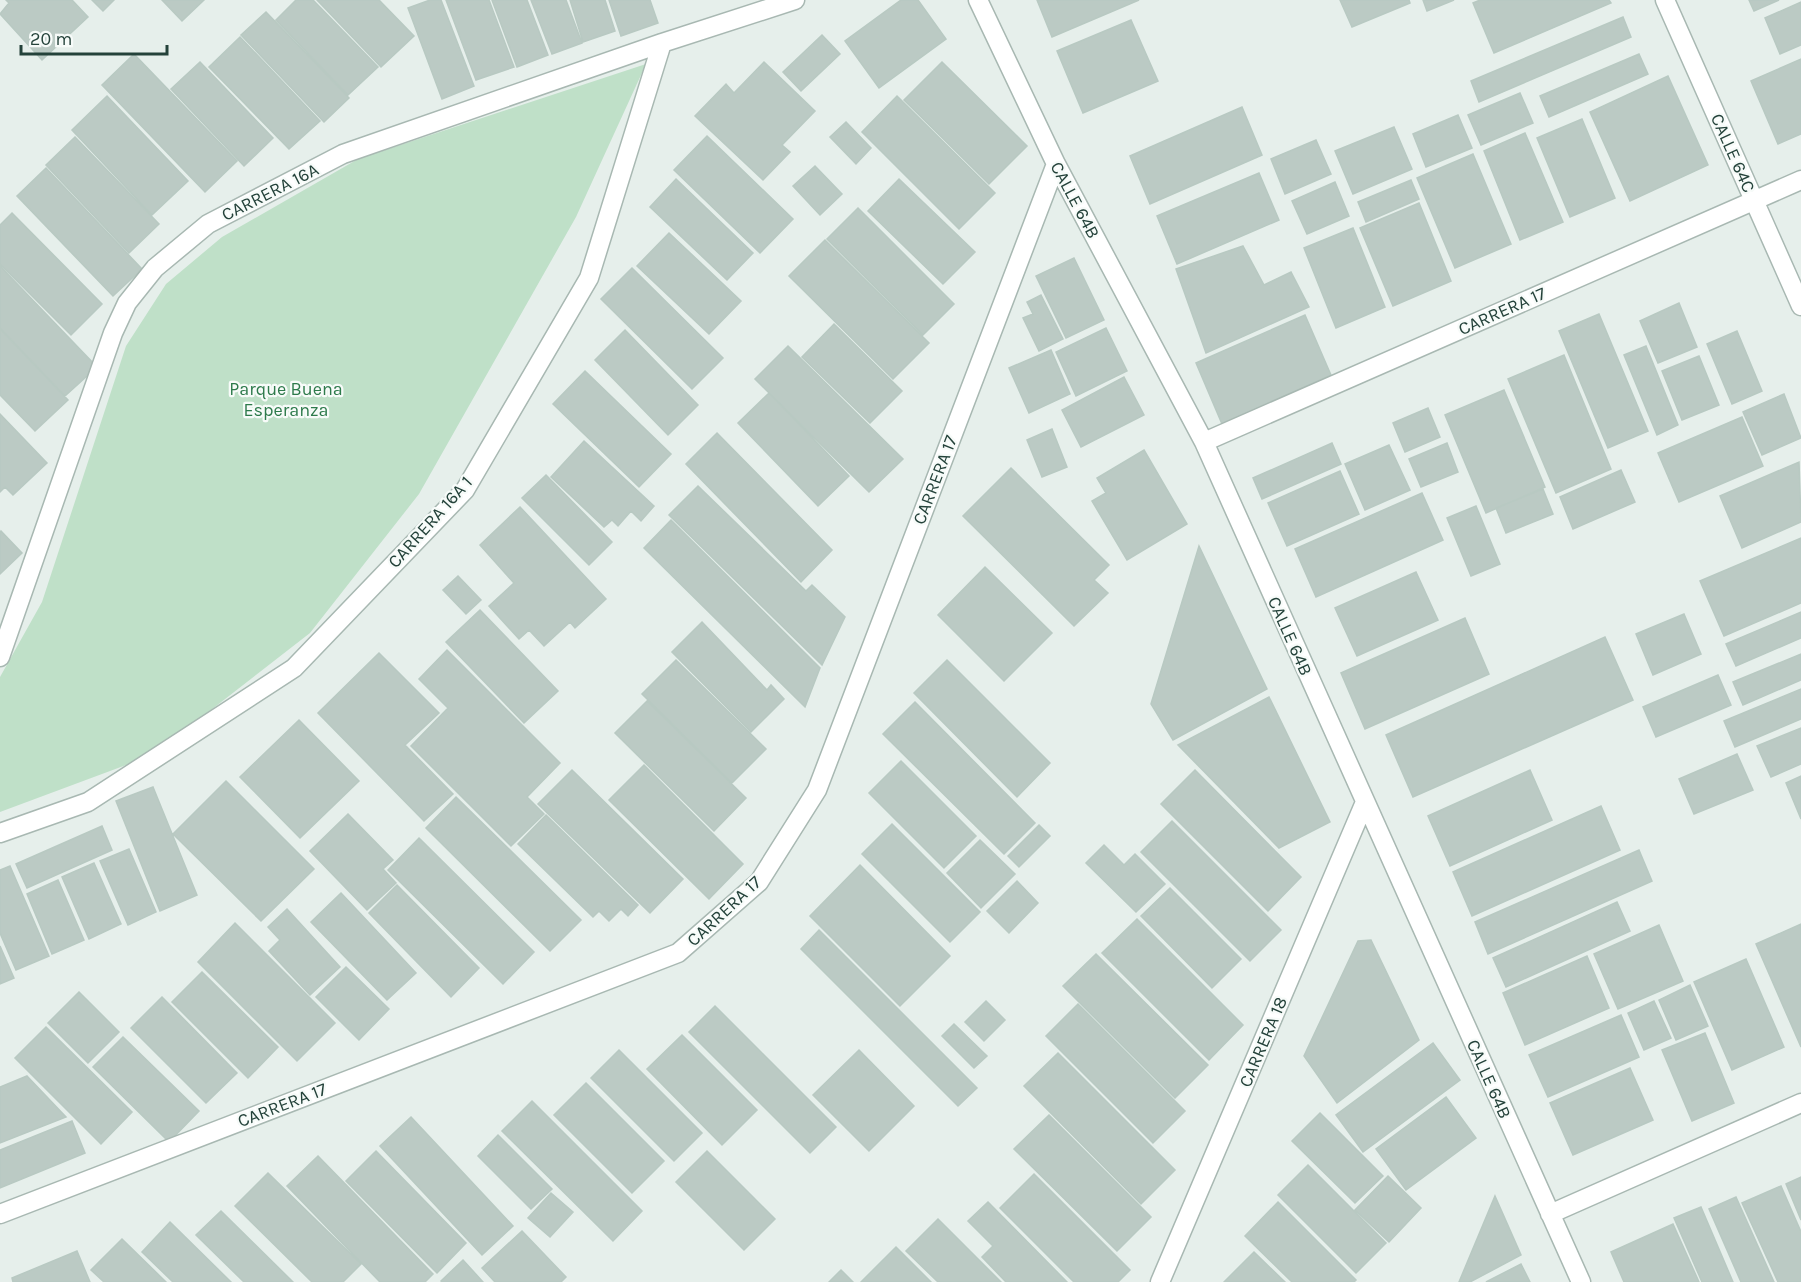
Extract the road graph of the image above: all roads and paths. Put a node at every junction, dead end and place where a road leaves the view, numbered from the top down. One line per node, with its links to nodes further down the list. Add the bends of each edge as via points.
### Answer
1 (795, 0): 4 (street, CARRERA 16A)
2 (978, 0): 5 (street, CALLE 64B)
3 (1665, 0): 7 (street, CALLE 64C)
4 (662, 43): 10 (street, CARRERA 16A, via 343,154 208,224 156,268 127,303 113,333); 12 (street, CARRERA 16A 1, via 589,278 465,490 294,668 88,802)
5 (1056, 164): 9 (street, CALLE 64B); 14 (street, CARRERA 17, via 817,790 759,882 678,953)
6 (1801, 180): 7 (street, CARRERA 17)
7 (1754, 201): 8 (street, CALLE 64C); 9 (street, CARRERA 17)
8 (1801, 306)
9 (1204, 442): 11 (street, CALLE 64B)
10 (0, 657)
11 (1365, 802): 15 (street, CALLE 64B); 16 (street, CARRERA 18)
12 (0, 833)
13 (1801, 1103): 15 (street)
14 (0, 1214)
15 (1550, 1214): 17 (street, CALLE 64B)
16 (1160, 1282)
17 (1581, 1282)

